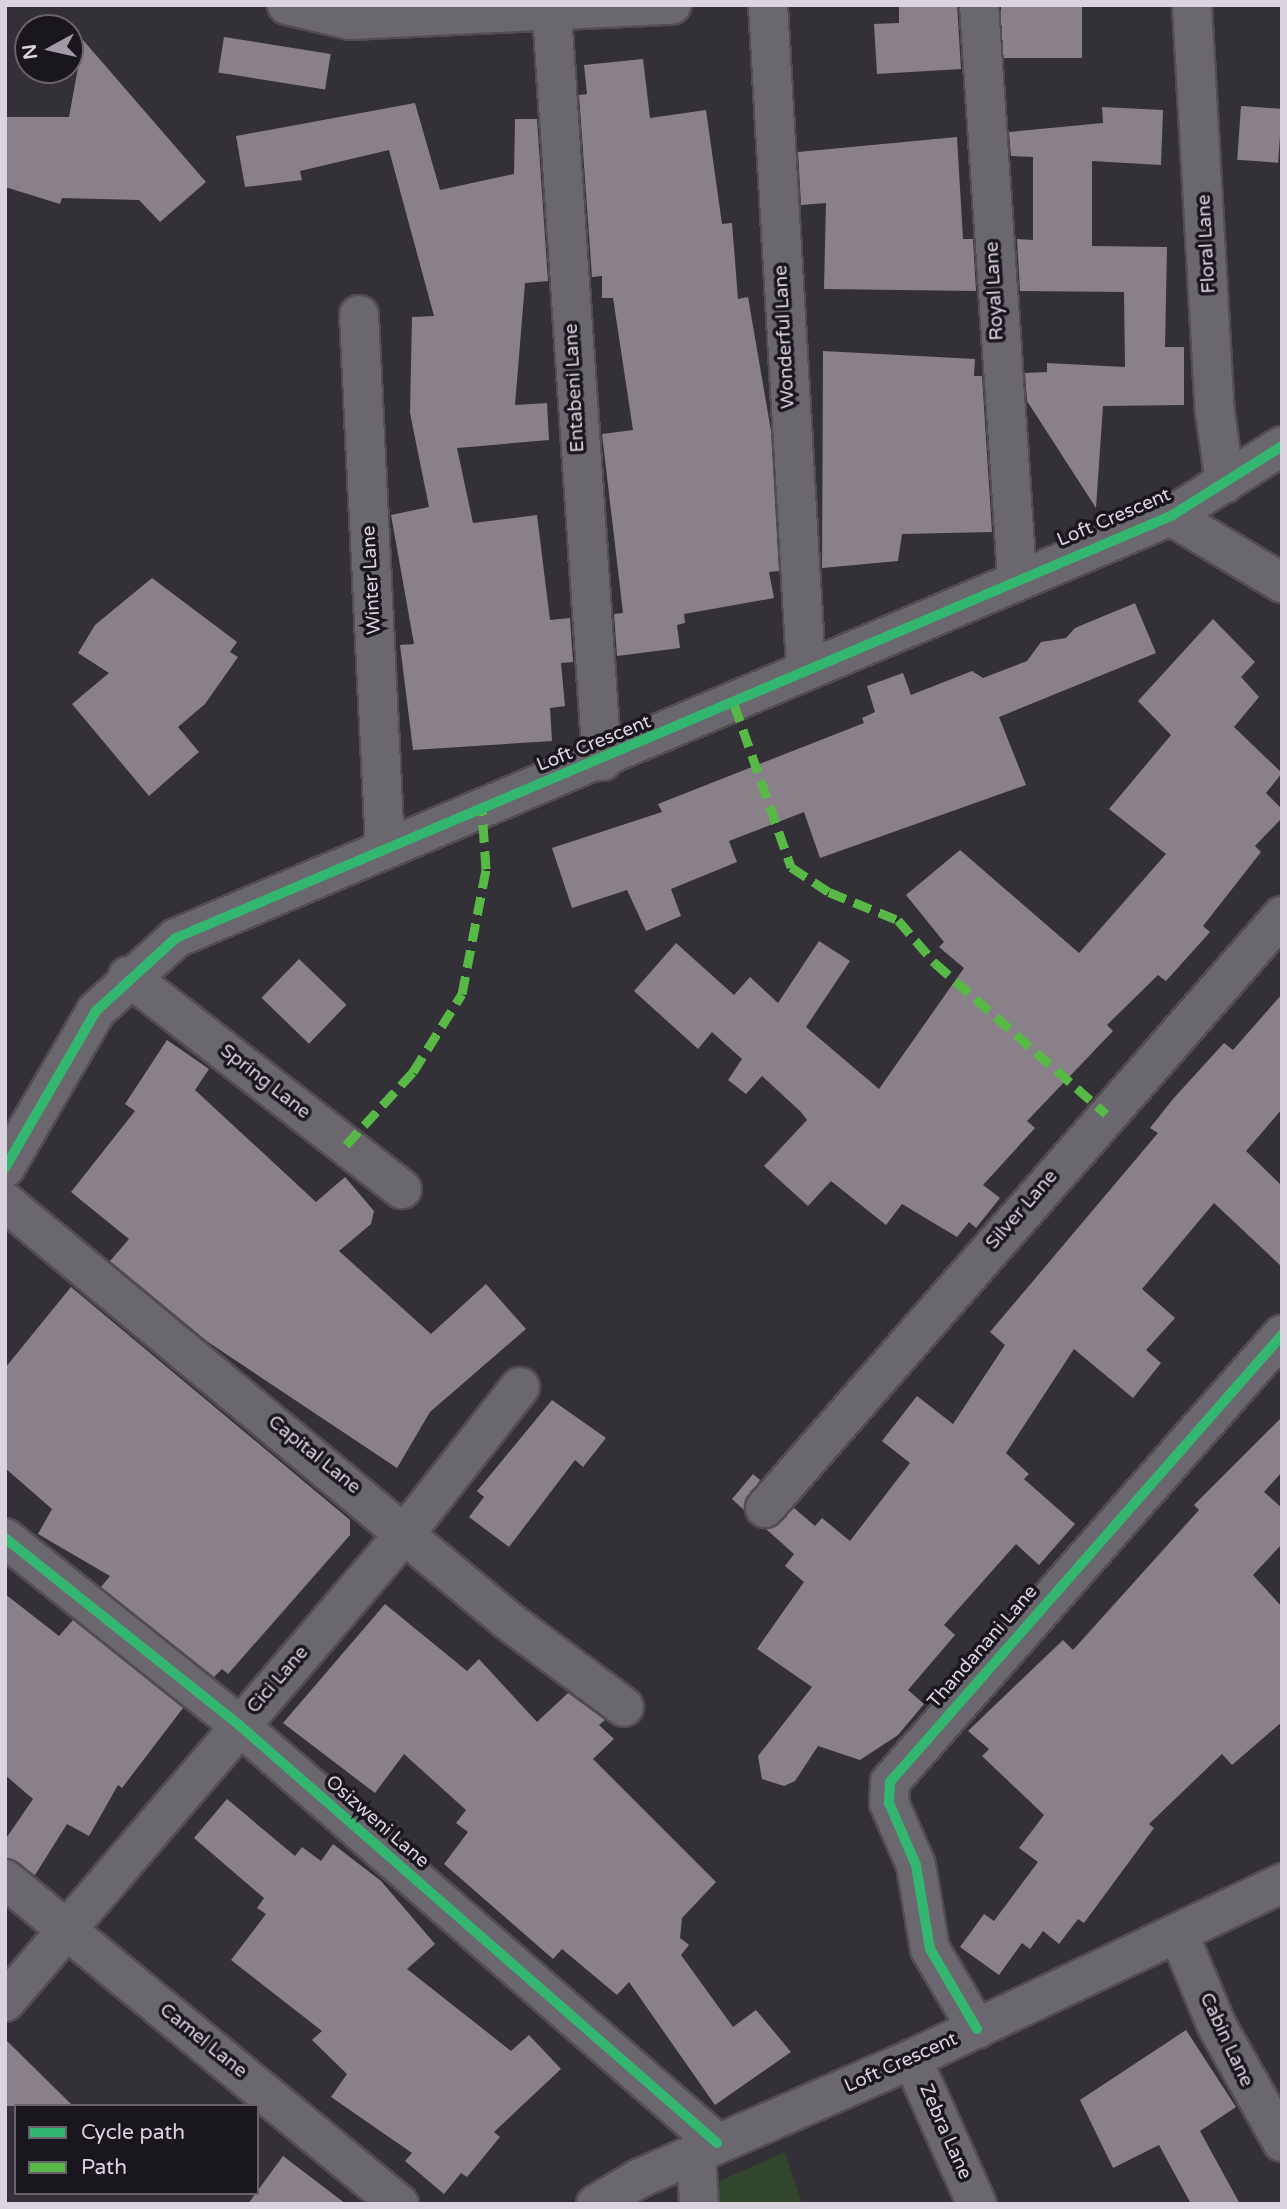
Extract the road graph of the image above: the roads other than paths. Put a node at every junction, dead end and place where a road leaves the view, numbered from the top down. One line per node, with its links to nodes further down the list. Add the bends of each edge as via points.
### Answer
1 (287, 5): 6 (street, via 350,20)
2 (672, 5): 6 (street)
3 (768, 5): 13 (street, Wonderful Lane)
4 (979, 5): 11 (street, Royal Lane)
5 (1192, 5): 9 (street, Floral Lane, via 1215,412)
6 (552, 14): 14 (street, Entabeni Lane)
7 (359, 314): 15 (street, Winter Lane)
8 (1282, 446): 9 (street, Loft Crescent)
9 (1225, 483): 10 (street, Loft Crescent)
10 (1171, 516): 11 (street, Loft Crescent); 12 (street, Loft Crescent)
11 (1017, 576): 13 (street, Loft Crescent)
12 (1282, 583)
13 (806, 668): 14 (street, Loft Crescent)
14 (602, 761): 15 (street, Loft Crescent)
15 (385, 846): 17 (street, Loft Crescent, via 224,913 176,938)
16 (1282, 916): 23 (street, Silver Lane)
17 (128, 976): 18 (street, Loft Crescent, via 96,1011); 19 (street, Spring Lane)
18 (5, 1168)
19 (402, 1189)
20 (5, 1202): 24 (street, Capital Lane)
21 (1282, 1335): 33 (street, Thandanani Lane, via 890,1782 889,1803 916,1865 930,1949)
22 (520, 1387): 24 (street, Cici Lane)
23 (765, 1508)
24 (407, 1531): 26 (street, Capital Lane, via 506,1619); 27 (street, Cici Lane)
25 (5, 1538): 27 (street, Osizweni Lane)
26 (624, 1707)
27 (239, 1725): 30 (street, Cici Lane); 36 (street, Osizweni Lane)
28 (5, 1879): 30 (street, Camel Lane)
29 (1282, 1883): 31 (street, Loft Crescent)
30 (64, 1930): 32 (street, Cici Lane); 37 (street, Camel Lane)
31 (1179, 1935): 33 (street, Loft Crescent); 35 (street, Cabin Lane, via 1217,2026)
32 (5, 2001)
33 (977, 2029): 34 (street, Loft Crescent)
34 (912, 2059): 36 (street, Loft Crescent); 40 (street, Zebra Lane)
35 (1282, 2142)
36 (706, 2148): 38 (street, Loft Crescent); 39 (street)
37 (399, 2204)
38 (596, 2204)
39 (699, 2204)
40 (977, 2204)

